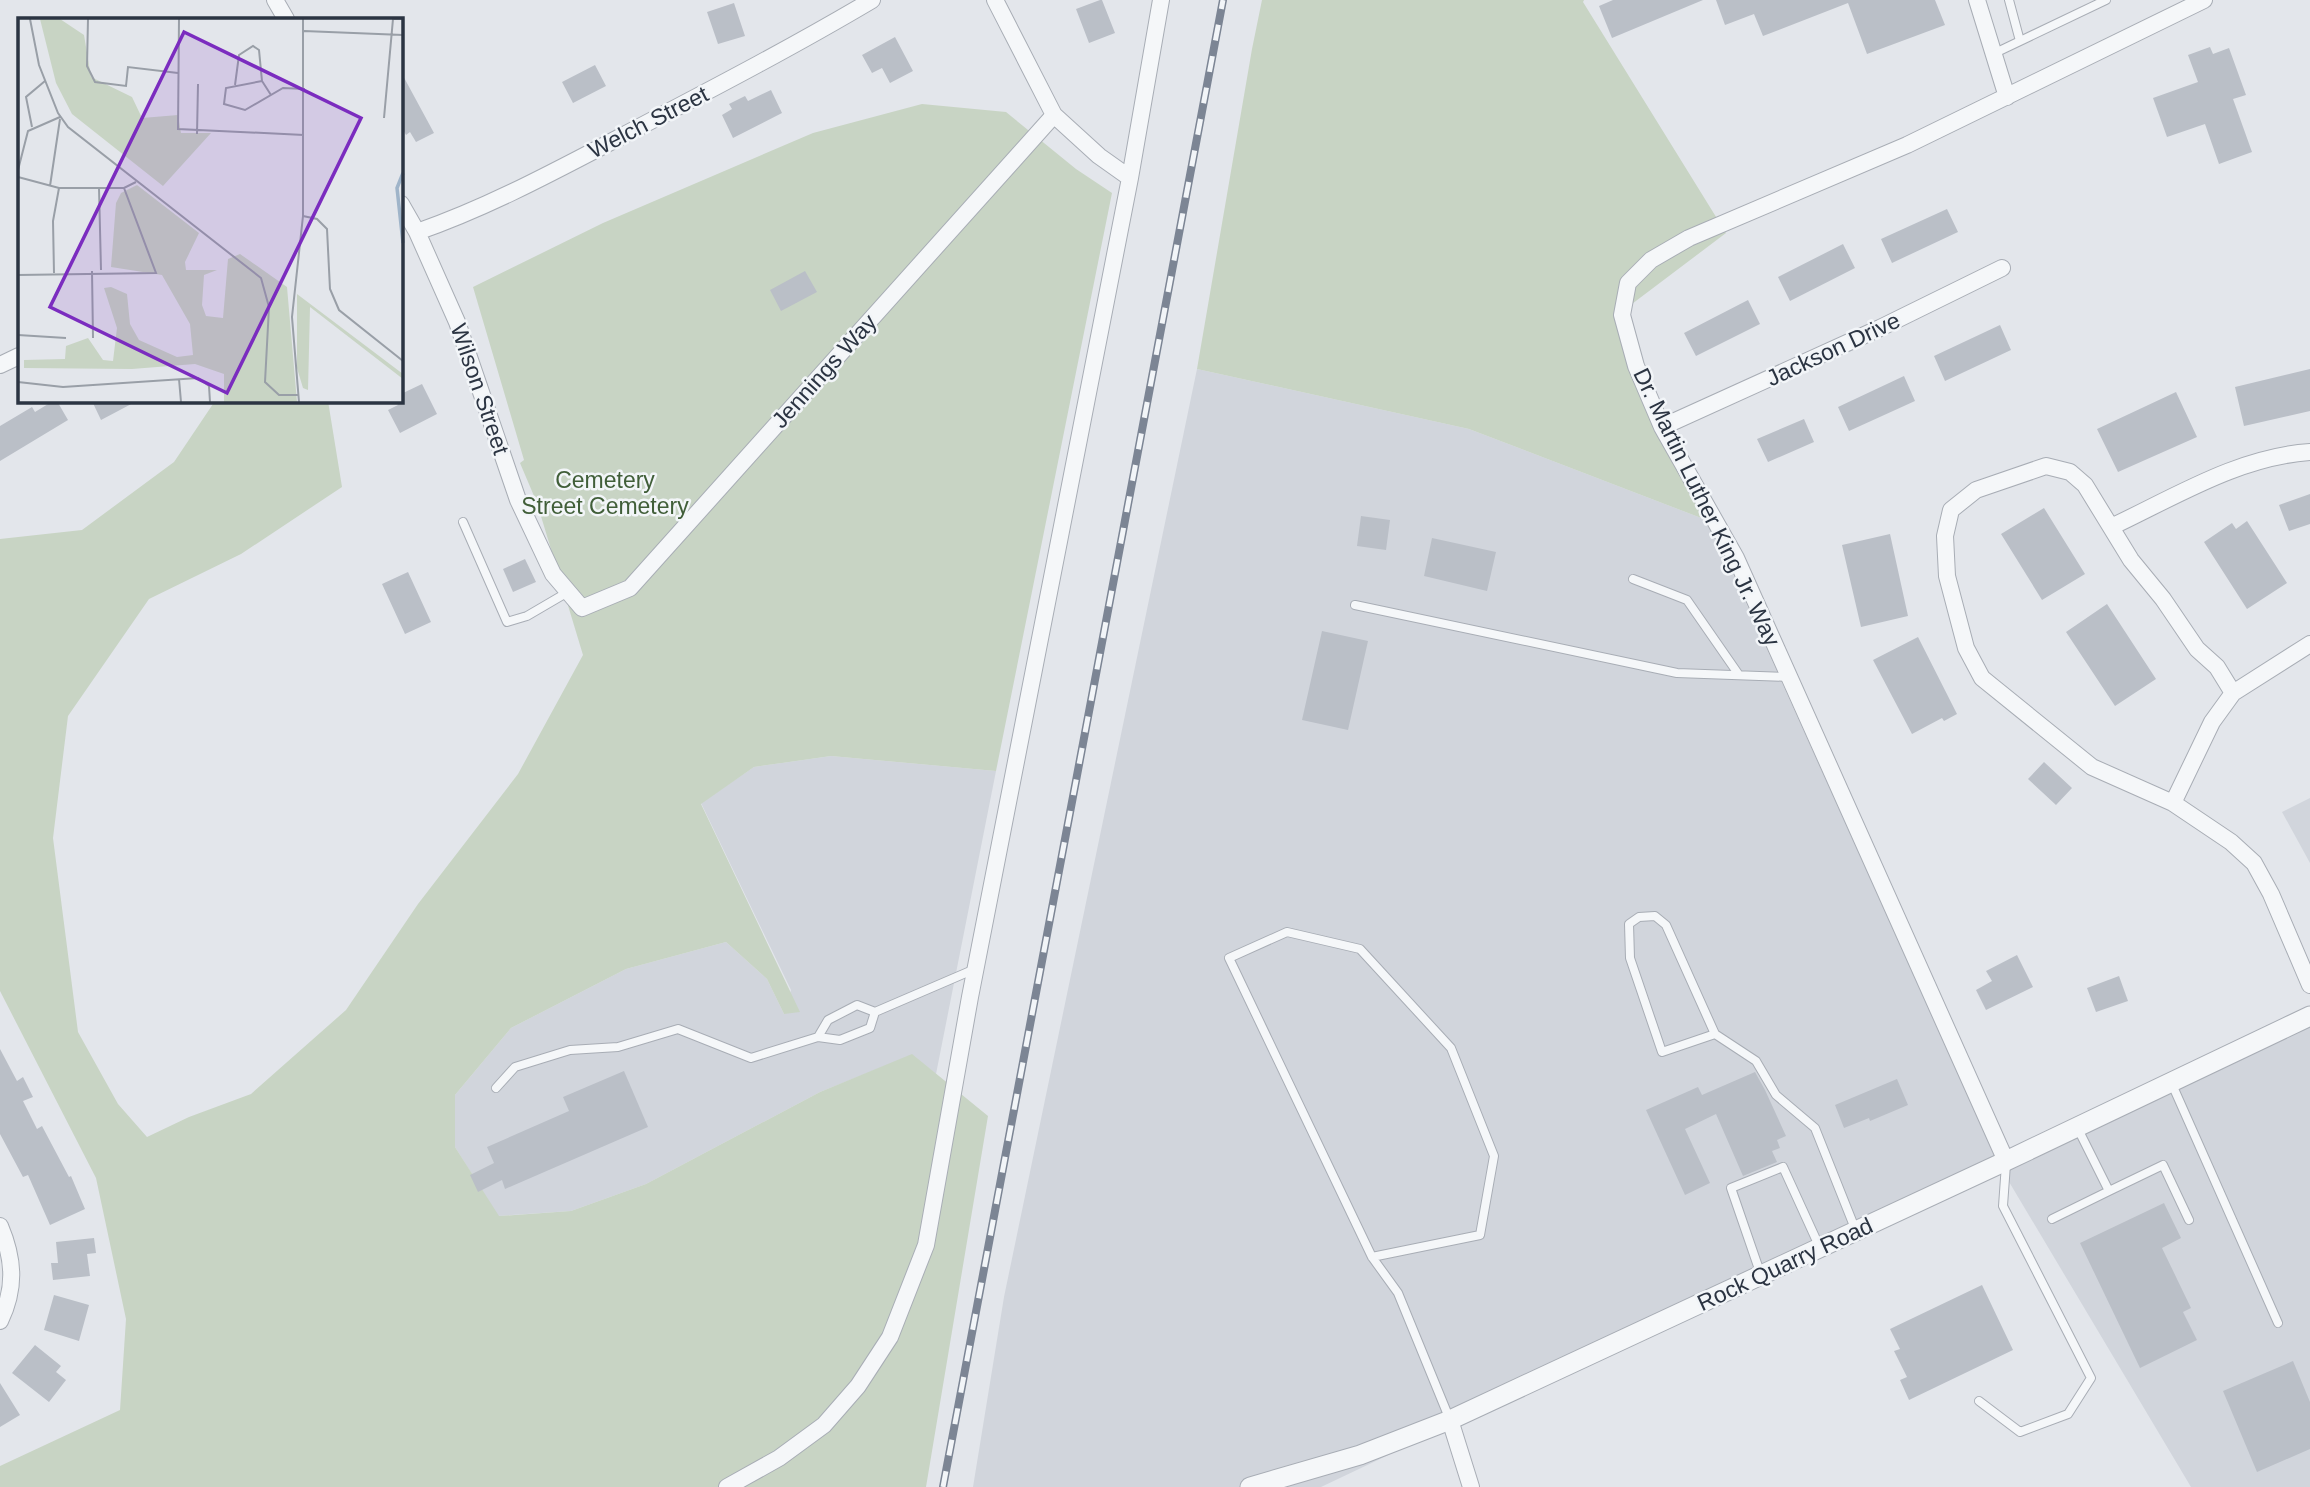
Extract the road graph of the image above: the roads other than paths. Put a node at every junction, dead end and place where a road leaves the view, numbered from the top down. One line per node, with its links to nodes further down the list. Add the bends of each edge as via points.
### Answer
1 (275, 0): 9 (street)
2 (872, 0): 16 (street, Welch Street, via 592,152 463,216)
3 (995, 0): 13 (street)
4 (1161, 0): 14 (street)
5 (1977, 0): 11 (street)
6 (2009, 0): 10 (lane)
7 (2106, 0): 10 (lane)
8 (2204, 0): 12 (street, Dr. Martin Luther King Jr. Way)
9 (285, 18)
10 (2020, 41): 11 (lane)
11 (1995, 53): 12 (street)
12 (2007, 97): 20 (street, Dr. Martin Luther King Jr. Way, via 1689,238 1651,260 1628,283 1622,315 1636,366)
13 (1054, 115): 14 (street); 27 (street, Jennings Way, via 630,588)
14 (1130, 178): 33 (street)
15 (402, 206): 16 (street, Wilson Street)
16 (417, 232): 25 (street, Wilson Street, via 457,322 518,500 553,574)
17 (2002, 268): 20 (street, Jackson Drive)
18 (18, 356): 19 (street)
19 (0, 365)
20 (1662, 427): 30 (street, Dr. Martin Luther King Jr. Way, via 1736,558)
21 (2310, 452): 23 (street, via 2243,464)
22 (463, 522): 25 (lane, via 508,622)
23 (2111, 527): 31 (street); 32 (street, via 2085,485 2070,472 2046,466 1976,490 1951,510 1945,536 1947,576 1966,648 1982,678 2092,767)
24 (1633, 579): 29 (lane, via 1687,600)
25 (568, 592): 27 (street, Wilson Street)
26 (1355, 605): 29 (lane, via 1677,673)
27 (582, 608)
28 (2310, 644): 31 (street)
29 (1740, 675): 30 (lane)
30 (1789, 677): 42 (street, Dr. Martin Luther King Jr. Way)
31 (2233, 693): 32 (street, via 2213,722)
32 (2173, 803): 34 (street, via 2254,863)
33 (975, 970): 35 (lane); 55 (street, via 926,1245 890,1337 858,1386 824,1424 779,1458)
34 (2310, 985)
35 (875, 1012): 38 (lane, via 870,1028 840,1040); 38 (lane, via 857,1004 828,1020)
36 (2310, 1016): 39 (street, Rock Quarry Road)
37 (1715, 1034): 37 (lane, via 1666,925 1655,916 1639,917 1629,924 1630,958 1662,1052); 47 (lane, via 1756,1061 1776,1095 1815,1128)
38 (818, 1037): 40 (lane, via 751,1058 678,1029 618,1047 570,1050 515,1067)
39 (2171, 1082): 41 (street, Rock Quarry Road); 52 (lane)
40 (496, 1087)
41 (2077, 1127): 42 (street, Rock Quarry Road); 43 (lane)
42 (2007, 1161): 47 (street, Rock Quarry Road); 53 (lane, via 2003,1206 2091,1378 2068,1414 2020,1432)
43 (2109, 1191): 44 (lane); 45 (lane, via 2162,1165)
44 (2052, 1219)
45 (2189, 1220)
46 (0, 1226): 51 (street, via 13,1279)
47 (1856, 1231): 48 (street, Rock Quarry Road)
48 (1820, 1248): 50 (street, Rock Quarry Road); 50 (lane, via 1783,1167 1731,1188)
49 (1372, 1256): 49 (lane, via 1229,958 1287,932 1360,949 1451,1048 1494,1156 1480,1235); 54 (lane, via 1398,1293)
50 (1761, 1275): 54 (street, Rock Quarry Road)
51 (0, 1321)
52 (2278, 1323)
53 (1979, 1401)
54 (1450, 1420): 56 (street, Rock Quarry Road, via 1360,1455); 57 (street)
55 (727, 1487)
56 (1250, 1487)
57 (1471, 1487)

